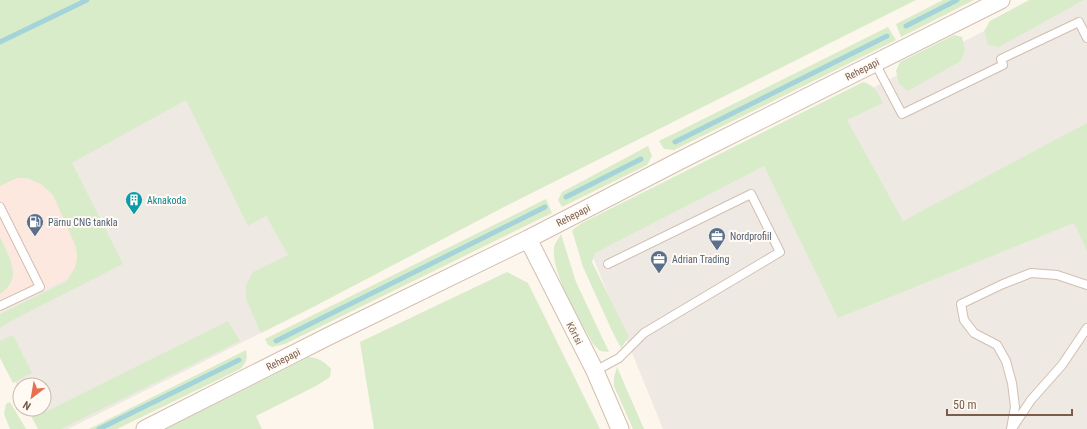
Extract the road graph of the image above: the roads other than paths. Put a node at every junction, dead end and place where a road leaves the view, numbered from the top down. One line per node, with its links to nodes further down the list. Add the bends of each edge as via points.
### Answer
1 (1001, 0): 3 (street, Rehepapi)
2 (1087, 38): 3 (lane, via 1079,22 1001,59 1003,65 902,114)
3 (875, 62): 5 (street, Rehepapi)
4 (0, 207): 8 (lane, via 40,286)
5 (528, 239): 10 (street, Kõrtsi); 11 (street, Rehepapi)
6 (608, 264): 10 (lane, via 751,194 780,252 644,333 619,358)
7 (1087, 285): 13 (lane, via 1057,275 1032,273 961,304 964,320 974,333 997,345 1006,361 1015,407)
8 (0, 306)
9 (1087, 328): 13 (lane, via 1062,365 1031,400)
10 (595, 371): 12 (street, Kõrtsi)
11 (145, 429)
12 (620, 429)
13 (1011, 429)

